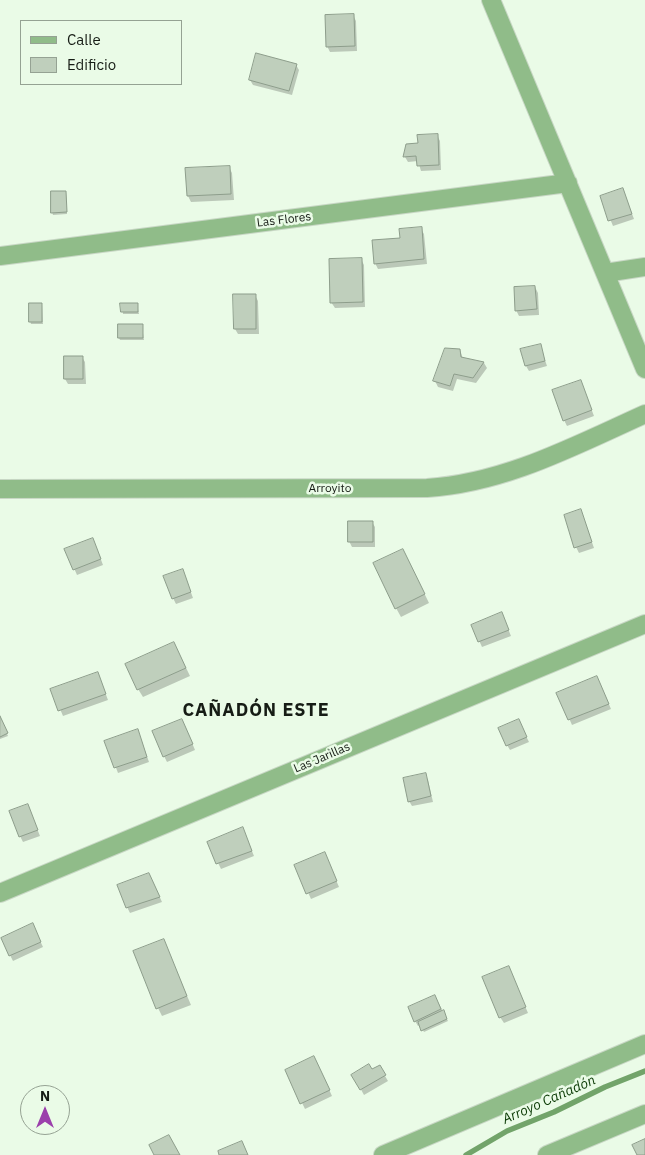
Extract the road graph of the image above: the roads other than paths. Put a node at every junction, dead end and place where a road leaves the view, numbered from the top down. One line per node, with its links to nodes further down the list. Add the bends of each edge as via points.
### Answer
1 (491, 0): 2 (street)
2 (568, 183): 3 (street, Las Flores); 5 (street)
3 (0, 256)
4 (645, 267): 5 (street)
5 (605, 273): 6 (street)
6 (645, 369)
7 (645, 414): 8 (street, Arroyito, via 537,463 492,478 448,487)
8 (0, 489)
9 (645, 624): 10 (street, Las Jarillas)
10 (0, 893)
11 (645, 1044): 13 (street)
12 (645, 1114): 14 (street)
13 (383, 1155)
14 (547, 1155)

